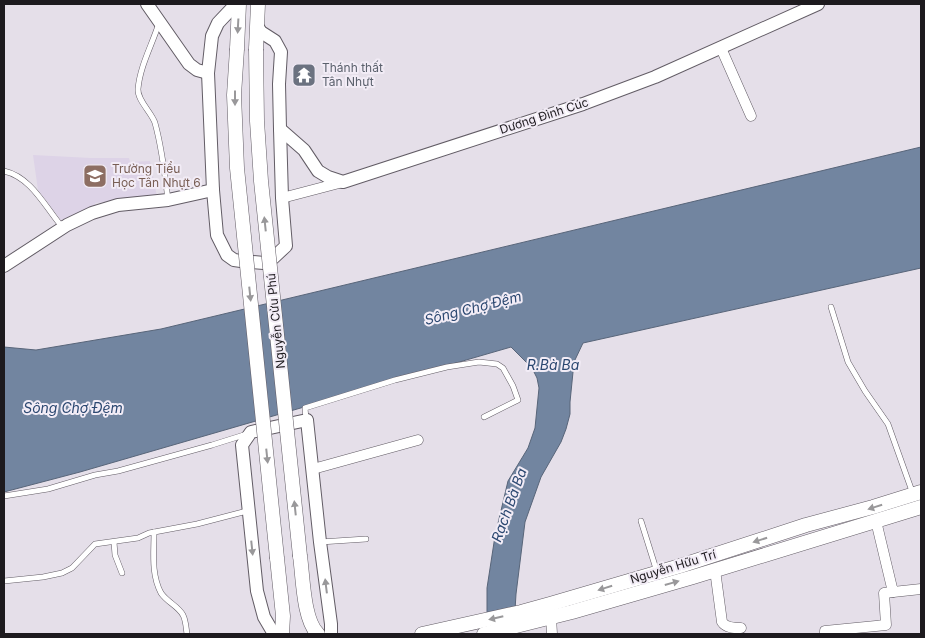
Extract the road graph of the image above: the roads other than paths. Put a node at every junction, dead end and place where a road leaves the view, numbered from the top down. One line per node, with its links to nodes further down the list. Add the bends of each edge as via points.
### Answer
1 (147, 4): 5 (street)
2 (238, 4): 8 (street, via 218,23 212,36); 48 (main road, Nguyễn Cửu Phú, one-way to 48, bridge, via 234,95 237,168 283,616)
3 (258, 4): 6 (main road, Nguyễn Cửu Phú)
4 (818, 4): 7 (street, Dương Đình Cúc)
5 (159, 22): 8 (street, via 189,64); 15 (lane, via 138,94 155,121)
6 (257, 26): 10 (street, via 275,41 281,52); 49 (main road, Nguyễn Cửu Phú, one-way to 6, bridge, via 307,613 261,181 256,121)
7 (721, 48): 9 (street); 12 (street, Dương Đình Cúc, via 583,104)
8 (208, 73): 13 (street)
9 (751, 116)
10 (280, 129): 12 (street, via 304,150 318,171); 14 (street)
11 (4, 171): 16 (lane, via 20,177 59,222)
12 (343, 182): 14 (street)
13 (213, 190): 14 (street, via 217,235 227,255 241,261 264,263 286,246); 15 (street)
14 (282, 198)
15 (168, 200): 16 (street, via 118,205)
16 (67, 225): 17 (street)
17 (4, 266)
18 (831, 307): 24 (lane, via 848,362 888,424)
19 (484, 417): 20 (lane, via 518,400 503,368 479,362 396,380 305,408)
20 (306, 420): 21 (street); 23 (street)
21 (251, 432): 25 (lane, via 118,471 48,489); 27 (street, via 242,445)
22 (418, 440): 23 (street)
23 (313, 470): 35 (street)
24 (917, 493): 30 (main road, Nguyễn Hữu Trí, one-way to 30)
25 (4, 496)
26 (921, 507): 29 (main road, Nguyễn Hữu Trí)
27 (248, 510): 31 (lane); 47 (street, one-way to 47, via 256,591 264,617)
28 (641, 521): 37 (lane)
29 (876, 521): 33 (main road, Nguyễn Hữu Trí); 41 (street)
30 (806, 526): 33 (main road); 37 (main road, Nguyễn Hữu Trí, one-way to 37)
31 (154, 532): 34 (lane); 46 (lane, via 156,582 164,597 184,616)
32 (366, 539): 35 (lane)
33 (809, 541): 36 (main road, Nguyễn Hữu Trí)
34 (114, 542): 38 (lane); 39 (lane, via 95,544 72,568 62,573)
35 (320, 542): 50 (street, one-way to 35)
36 (714, 570): 43 (main road, Nguyễn Hữu Trí, one-way to 36); 45 (street, via 722,622 729,627)
37 (658, 572): 44 (main road, Nguyễn Hữu Trí, one-way to 44)
38 (122, 573)
39 (4, 581)
40 (921, 589): 41 (street); 42 (street)
41 (893, 592): 54 (street, via 884,593 886,625 825,631)
42 (921, 594)
43 (552, 617): 44 (main road, Nguyễn Hữu Trí); 53 (street)
44 (522, 618): 51 (main road, Nguyễn Hữu Trí, one-way to 51, via 472,623); 52 (main road, Nguyễn Hữu Trí)
45 (741, 628)
46 (187, 634)
47 (274, 634)
48 (282, 634)
49 (318, 634)
50 (332, 634)
51 (422, 634)
52 (484, 634)
53 (552, 634)
54 (825, 634)

